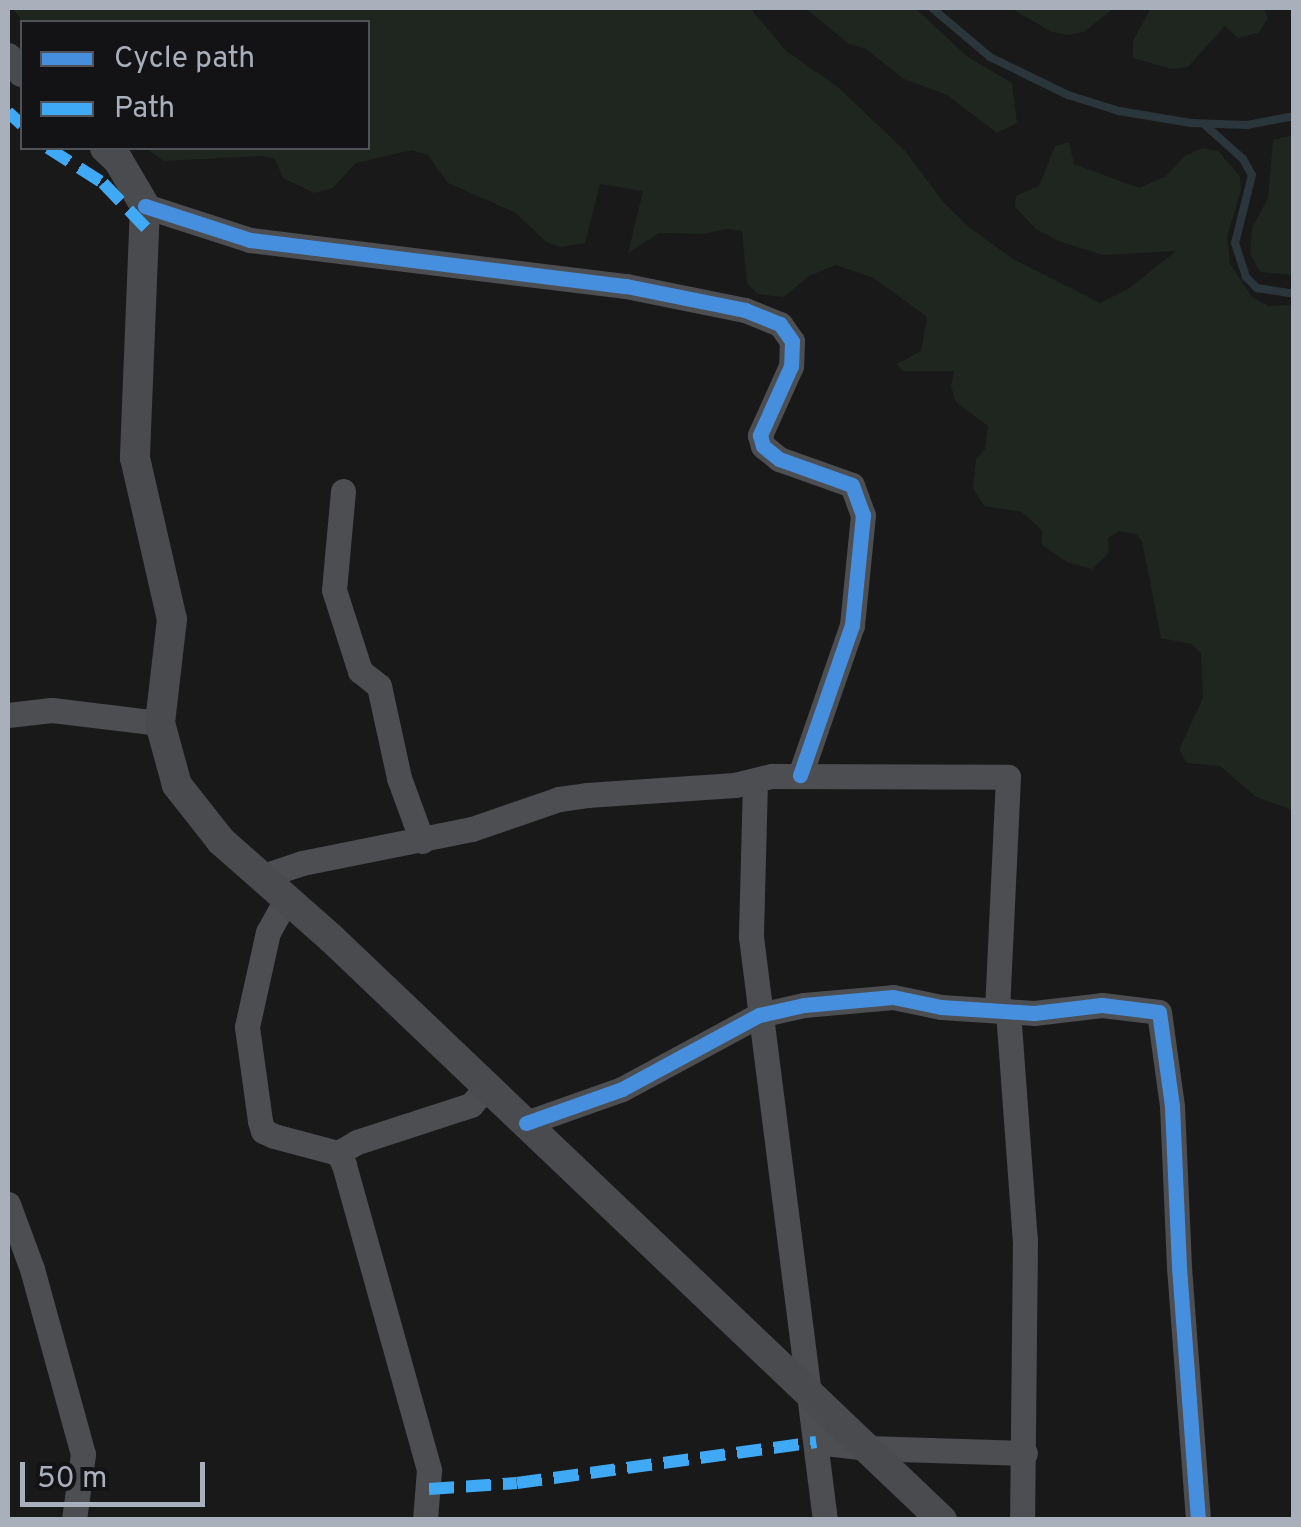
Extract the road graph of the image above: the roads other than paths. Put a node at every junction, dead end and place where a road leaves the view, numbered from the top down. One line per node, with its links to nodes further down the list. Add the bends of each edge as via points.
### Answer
1 (107, 150): 2 (main road)
2 (146, 206): 5 (main road, via 136,458 172,619); 6 (street, via 250,240 626,286 745,310 780,324 792,341 790,366 760,435 763,446 779,459 852,485 862,515 852,624)
3 (343, 492): 8 (street, via 334,590 360,671 379,686 399,778)
4 (8, 716): 5 (street, via 67,711)
5 (160, 723): 9 (main road, via 184,795 221,841)
6 (800, 775): 7 (street); 11 (street, via 1008,777)
7 (755, 781): 8 (street, via 559,799); 12 (street, via 750,900)
8 (422, 841): 9 (street, via 302,862)
9 (263, 876): 10 (main road)
10 (287, 898): 13 (main road); 15 (street, via 268,932 247,1028 260,1121 274,1136)
11 (1002, 1011): 12 (street, via 893,997); 20 (street, via 1025,1240); 26 (street, via 1102,1005 1159,1012 1172,1106)
12 (759, 1015): 14 (street, via 622,1089); 17 (street)
13 (487, 1086): 14 (main road); 15 (street, via 471,1104)
14 (526, 1123): 17 (main road)
15 (338, 1153): 22 (street, via 429,1470)
16 (8, 1204): 21 (street, via 83,1454)
17 (810, 1392): 18 (street); 19 (main road)
18 (816, 1442): 19 (street); 23 (street)
19 (868, 1448): 20 (street); 24 (main road)
20 (1025, 1453): 25 (street)
21 (74, 1520)
22 (424, 1520)
23 (825, 1520)
24 (942, 1520)
25 (1022, 1520)
26 (1198, 1520)

